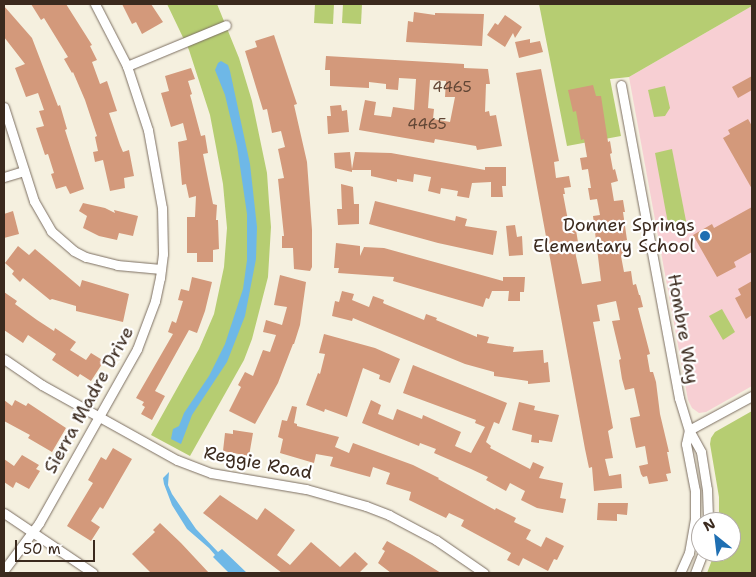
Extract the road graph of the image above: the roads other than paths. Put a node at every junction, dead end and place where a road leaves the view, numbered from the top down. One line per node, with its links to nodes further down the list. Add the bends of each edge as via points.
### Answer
1 (95, 4): 3 (street, Sierra Madre Drive)
2 (226, 25): 3 (street)
3 (127, 66): 8 (street, Sierra Madre Drive, via 148,130 159,182 164,231)
4 (621, 85): 12 (street, Hombre Way, via 679,398)
5 (4, 107): 6 (street)
6 (24, 171): 7 (street); 8 (street, via 42,218 51,231 74,251 102,262)
7 (4, 177)
8 (161, 269): 11 (street, Sierra Madre Drive, via 155,302 137,349)
9 (4, 359): 11 (street, Reggie Road)
10 (752, 396): 12 (street)
11 (99, 417): 15 (street, Sierra Madre Drive); 18 (street, Reggie Road, via 177,460 211,473 326,493 389,516 436,540)
12 (689, 430): 13 (street, Hombre Way, via 701,452); 19 (street, Hombre Way, via 686,444 695,491 695,520 689,553)
13 (708, 512)
14 (4, 513): 15 (street)
15 (32, 532): 16 (street, Sierra Madre Drive); 17 (street)
16 (4, 570)
17 (93, 573)
18 (484, 573)
19 (680, 573)

